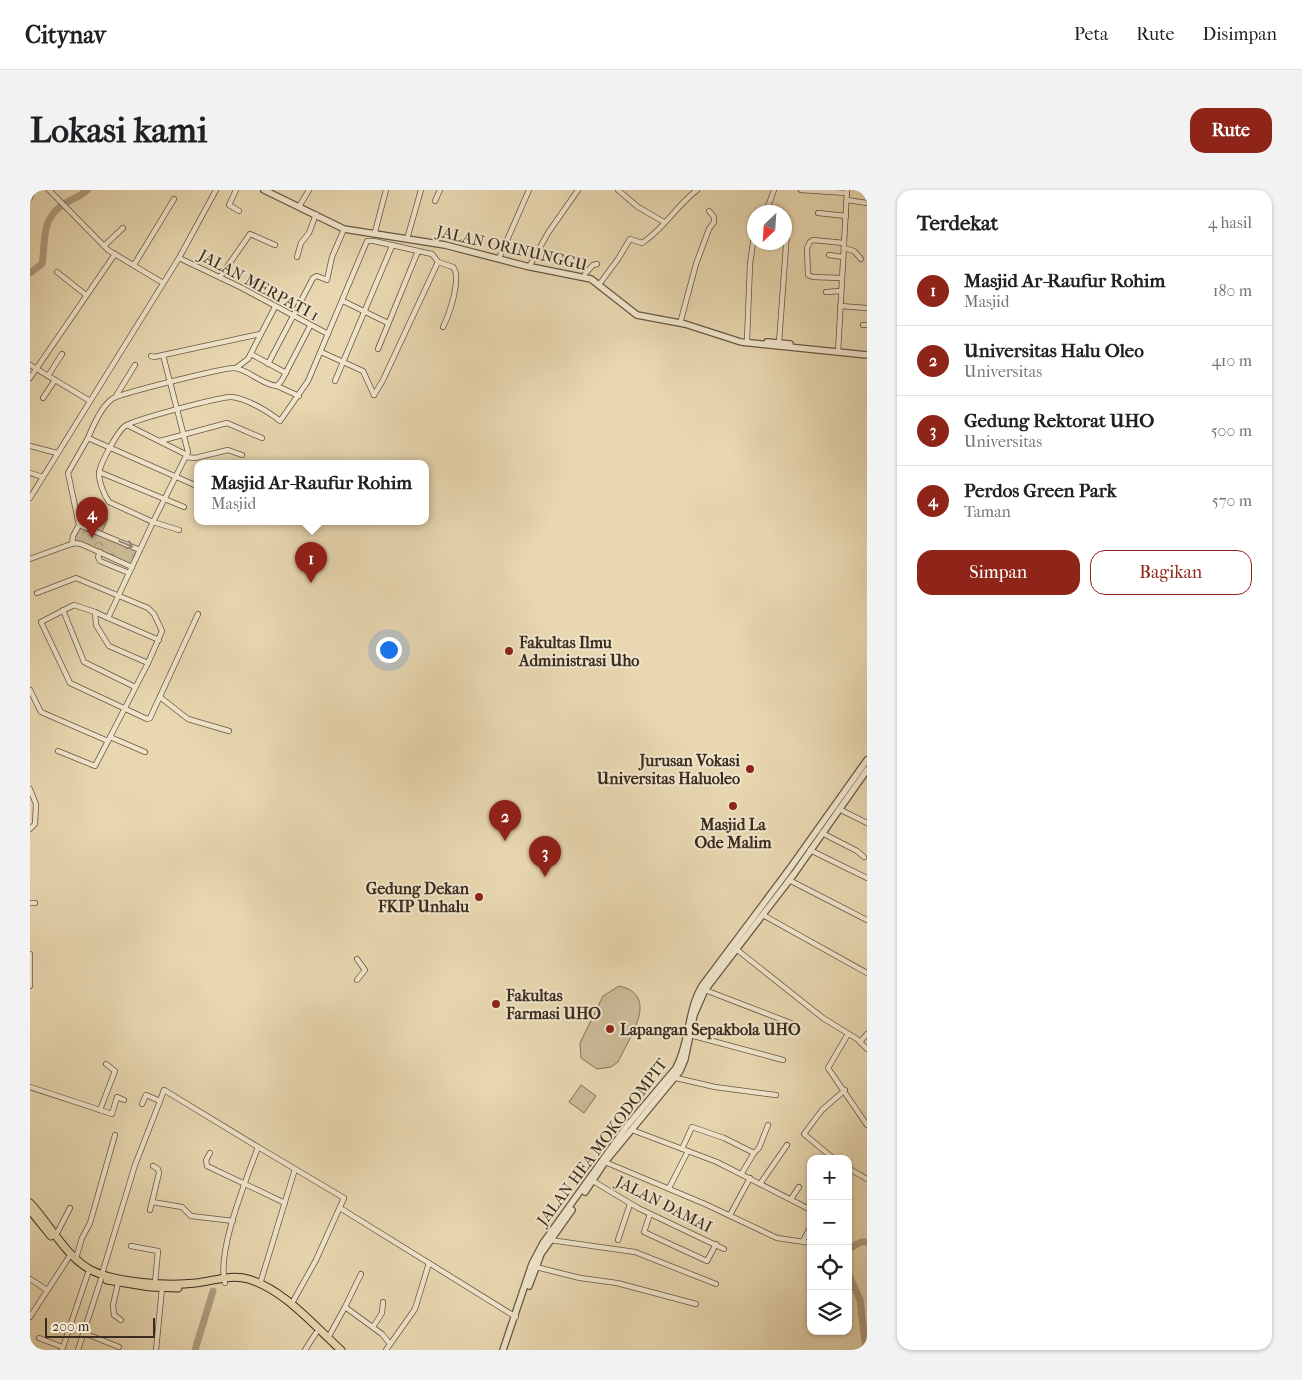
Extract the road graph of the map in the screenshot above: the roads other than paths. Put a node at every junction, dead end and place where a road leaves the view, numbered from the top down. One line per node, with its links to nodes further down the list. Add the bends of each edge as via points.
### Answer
1 (33, 190): 20 (street)
2 (49, 190): 38 (street)
3 (216, 190): 50 (street)
4 (236, 190): 27 (street, via 229,205)
5 (264, 190): 30 (street, JALAN ORINUNGGU)
6 (274, 190): 25 (street, JALAN ORINUNGGU)
7 (309, 190): 25 (street)
8 (386, 190): 35 (street)
9 (421, 190): 36 (street)
10 (440, 190): 23 (street)
11 (529, 190): 47 (street)
12 (578, 190): 54 (street)
13 (618, 190): 19 (street)
14 (629, 190): 19 (street)
15 (696, 190): 32 (street)
16 (774, 190): 26 (street)
17 (801, 190): 18 (street)
18 (847, 192): 22 (street)
19 (624, 194): 32 (street, via 638,207)
20 (30, 198)
21 (174, 199): 55 (street)
22 (847, 200): 24 (street); 31 (street)
23 (435, 201)
24 (867, 202)
25 (300, 205): 30 (street, JALAN ORINUNGGU)
26 (769, 205)
27 (239, 211)
28 (709, 211): 71 (street, via 715,220 696,264)
29 (818, 213): 31 (street)
30 (315, 214): 34 (street, JALAN ORINUNGGU); 35 (street, JALAN ORINUNGGU); 48 (street)
31 (846, 216): 40 (street)
32 (664, 222): 60 (street, via 656,234 642,243 630,239)
33 (123, 228): 38 (street)
34 (344, 229): 35 (street, JALAN ORINUNGGU); 70 (street, via 332,257 327,280 314,276)
35 (370, 234): 36 (street, JALAN ORINUNGGU); 39 (street); 65 (street)
36 (408, 237): 41 (street, JALAN ORINUNGGU)
37 (275, 245): 58 (street, via 250,234)
38 (104, 246): 45 (street)
39 (392, 246): 44 (street); 69 (street)
40 (844, 246): 49 (street); 51 (street); 59 (street, via 814,240 807,248 808,275)
41 (464, 248): 47 (street, JALAN ORINUNGGU); 54 (street, JALAN ORINUNGGU)
42 (752, 250): 77 (street)
43 (786, 250): 78 (street)
44 (418, 251): 52 (street, via 432,254); 72 (street)
45 (114, 254): 55 (street); 64 (street)
46 (829, 254): 49 (street)
47 (500, 256): 54 (street, JALAN ORINUNGGU)
48 (297, 257)
49 (843, 257): 59 (street)
50 (179, 258): 58 (street, JALAN MERPATI 1); 61 (street)
51 (861, 259)
52 (438, 262): 74 (street, via 453,267 456,272 453,299); 87 (street, via 384,380 374,395 364,373)
53 (597, 264): 57 (street)
54 (530, 265): 57 (street, JALAN ORINUNGGU); 80 (street, JALAN ORINUNGGU, via 591,279 637,315 685,324 741,342)
55 (134, 266): 61 (street)
56 (57, 272): 64 (street)
57 (586, 274): 60 (street, JALAN ORINUNGGU)
58 (220, 277): 67 (street, JALAN MERPATI 1)
59 (840, 278): 62 (street)
60 (601, 282): 71 (street, JALAN ORINUNGGU, via 636,311)
61 (163, 283): 103 (street)
62 (841, 291): 63 (street); 66 (street)
63 (826, 292)
64 (86, 295): 91 (street)
65 (343, 301): 69 (street); 76 (street)
66 (840, 306): 68 (street); 80 (street)
67 (275, 307): 70 (street, JALAN MERPATI 1); 75 (street)
68 (867, 308)
69 (366, 312): 72 (street); 87 (street)
70 (292, 316): 73 (street, JALAN MERPATI 1); 89 (street)
71 (681, 320): 77 (street, JALAN ORINUNGGU)
72 (388, 323): 79 (street)
73 (310, 326): 76 (street, JALAN MERPATI 1); 93 (street)
74 (443, 327)
75 (260, 334): 84 (street); 85 (street)
76 (328, 334): 81 (street)
77 (747, 340): 78 (street, JALAN ORINUNGGU)
78 (779, 343): 80 (street, JALAN ORINUNGGU)
79 (378, 349)
80 (838, 350): 82 (street, JALAN ORINUNGGU)
81 (321, 352): 87 (street); 100 (street)
82 (867, 353)
83 (62, 354): 94 (street)
84 (250, 354): 89 (street); 92 (street)
85 (163, 355): 86 (street); 98 (street)
86 (151, 356)
87 (344, 362): 97 (street)
88 (135, 364): 101 (street)
89 (268, 364): 93 (street)
90 (30, 365): 91 (street)
91 (36, 368): 94 (street); 95 (street)
92 (236, 368): 98 (street); 99 (street)
93 (286, 373): 99 (street)
94 (48, 376): 96 (street)
95 (30, 378)
96 (55, 380): 102 (street); 103 (street)
97 (335, 381)
98 (170, 383): 101 (street, via 148,386); 104 (street)
99 (277, 386): 100 (street)
100 (299, 396): 104 (street, via 280,421 268,412 231,397)
101 (115, 397): 107 (street, via 107,404)
102 (43, 398)
103 (90, 401): 112 (street)
104 (178, 410): 105 (street); 106 (street)
105 (127, 425): 109 (street); 111 (street)
106 (185, 435): 108 (street, via 230,422); 109 (street); 114 (street)
107 (88, 438): 111 (street); 124 (street, via 68,473)
108 (262, 438)
109 (160, 442): 114 (street)
110 (30, 446): 112 (street)
111 (110, 448): 115 (street); 117 (street)
112 (57, 453): 118 (street)
113 (242, 455): 114 (street, via 228,450 195,458)
114 (187, 456): 117 (street)
115 (100, 472): 121 (street); 123 (street, via 110,502)
116 (30, 473): 118 (street)
117 (176, 476): 119 (street); 121 (street)
118 (43, 477): 120 (street)
119 (194, 485)
120 (30, 498)
121 (164, 499): 122 (street); 123 (street)
122 (184, 507)
123 (153, 522): 125 (street); 127 (street)
124 (79, 525): 126 (street); 127 (street, one-way to 127)
125 (179, 530)
126 (72, 544): 128 (street); 129 (street)
127 (140, 550): 130 (street)
128 (100, 552): 130 (street); 131 (street, via 100,561)
129 (30, 559)
130 (132, 567): 131 (street)
131 (129, 573): 133 (street)
132 (37, 593): 133 (street, via 76,578)
133 (118, 595): 137 (street); 138 (street, via 151,610 162,628)
134 (63, 610): 135 (street, via 75,605); 140 (street, via 84,662); 143 (street, via 41,622 68,681)
135 (95, 612): 137 (street); 139 (street, via 96,625 109,646)
136 (198, 614): 142 (street)
137 (108, 618): 138 (street)
138 (159, 640): 139 (street)
139 (148, 663): 140 (street)
140 (135, 686): 143 (street)
141 (30, 690): 145 (street, via 41,712)
142 (160, 697): 143 (street, via 149,719); 144 (street, via 188,719)
143 (125, 708): 145 (street)
144 (229, 731)
145 (109, 739): 146 (street, via 95,766); 147 (street)
146 (58, 751)
147 (146, 752)
148 (867, 760): 151 (street, JALAN HEA MOKODOMPIT)
149 (867, 770): 151 (street, JALAN HEA MOKODOMPIT)
150 (30, 789): 154 (street, via 36,804 34,824)
151 (850, 789): 152 (street, JALAN HEA MOKODOMPIT); 160 (street, JALAN HEA MOKODOMPIT)
152 (839, 809): 153 (street); 155 (street, JALAN HEA MOKODOMPIT)
153 (867, 823)
154 (30, 829)
155 (822, 833): 156 (street, JALAN HEA MOKODOMPIT); 157 (street)
156 (810, 850): 158 (street); 159 (street, JALAN HEA MOKODOMPIT)
157 (864, 858)
158 (867, 878)
159 (789, 880): 160 (street, JALAN HEA MOKODOMPIT); 162 (street)
160 (778, 890): 161 (street, JALAN HEA MOKODOMPIT); 165 (street, JALAN HEA MOKODOMPIT)
161 (763, 915): 163 (street, JALAN HEA MOKODOMPIT); 167 (street)
162 (867, 920)
163 (736, 949): 165 (street, JALAN HEA MOKODOMPIT); 172 (street)
164 (30, 954): 169 (street)
165 (727, 955): 170 (street, JALAN HEA MOKODOMPIT); 174 (street, JALAN HEA MOKODOMPIT, via 696,996)
166 (357, 959): 168 (street, via 365,970)
167 (867, 973)
168 (357, 980)
169 (30, 986)
170 (705, 990): 171 (street); 174 (street, JALAN HEA MOKODOMPIT)
171 (796, 1025)
172 (848, 1034): 175 (street); 181 (street, via 828,1068)
173 (867, 1034): 175 (street)
174 (688, 1035): 177 (street); 179 (street, JALAN HEA MOKODOMPIT, via 683,1066); 189 (street, JALAN HEA MOKODOMPIT, via 673,1074)
175 (860, 1042): 176 (street)
176 (867, 1049)
177 (783, 1060)
178 (106, 1064): 186 (street, via 115,1071)
179 (676, 1078): 182 (street); 189 (street, JALAN HEA MOKODOMPIT)
180 (30, 1087): 186 (street)
181 (845, 1090): 188 (street); 197 (street, via 822,1110 804,1134)
182 (776, 1095)
183 (124, 1100): 186 (street, via 117,1097 112,1114)
184 (160, 1101): 185 (street, via 146,1095); 192 (street, via 164,1090); 238 (street, via 135,1166)
185 (142, 1104)
186 (100, 1110)
187 (768, 1125): 196 (street)
188 (867, 1125)
189 (630, 1128): 193 (street); 198 (street, JALAN HEA MOKODOMPIT); 223 (street, JALAN HEA MOKODOMPIT)
190 (114, 1136): 233 (street, via 90,1222)
191 (787, 1144): 207 (street)
192 (258, 1147): 200 (street); 206 (street)
193 (682, 1149): 194 (street); 196 (street, via 692,1127 724,1138)
194 (688, 1151): 202 (street); 209 (street)
195 (210, 1153): 206 (street, via 206,1166)
196 (754, 1154): 202 (street)
197 (829, 1155)
198 (605, 1162): 205 (street, JALAN HEA MOKODOMPIT); 209 (street)
199 (153, 1166): 211 (street, via 159,1172)
200 (295, 1169): 213 (street); 216 (street, via 343,1197)
201 (852, 1170): 204 (street)
202 (742, 1173): 203 (street)
203 (750, 1178): 207 (street); 221 (street)
204 (867, 1179)
205 (593, 1181): 214 (street, JALAN DAMAI); 223 (street, JALAN HEA MOKODOMPIT)
206 (244, 1184): 213 (street); 222 (street)
207 (760, 1184): 210 (street)
208 (799, 1187): 210 (street)
209 (668, 1188): 221 (street)
210 (791, 1199): 217 (street)
211 (152, 1202): 219 (street); 222 (street, via 182,1206 191,1216)
212 (30, 1203): 225 (highway)
213 (285, 1203): 244 (street)
214 (630, 1204): 220 (street, JALAN DAMAI); 227 (street)
215 (70, 1208): 225 (street)
216 (340, 1208): 234 (street); 249 (street)
217 (807, 1208)
218 (30, 1210): 233 (highway)
219 (150, 1210)
220 (650, 1214): 230 (street, JALAN DAMAI); 230 (street, via 644,1232 676,1248 707,1260)
221 (730, 1215): 228 (street, via 777,1238)
222 (233, 1221): 240 (street)
223 (562, 1221): 226 (street, JALAN HEA MOKODOMPIT); 253 (street, JALAN HEA MOKODOMPIT, via 532,1264)
224 (807, 1234): 228 (street)
225 (56, 1235): 233 (highway)
226 (550, 1240): 235 (street, JALAN HEA MOKODOMPIT); 245 (street, via 634,1252)
227 (618, 1240)
228 (803, 1241): 229 (street)
229 (807, 1242)
230 (716, 1244): 232 (street, JALAN DAMAI)
231 (131, 1246): 243 (street, via 158,1250)
232 (724, 1249)
233 (72, 1257): 236 (highway); 238 (highway); 247 (street)
234 (429, 1263): 253 (street); 261 (street, via 415,1310)
235 (536, 1267): 250 (street, via 617,1283); 270 (street, JALAN HEA MOKODOMPIT)
236 (88, 1273): 238 (highway); 263 (street)
237 (361, 1274): 251 (street)
238 (101, 1277): 241 (highway); 242 (highway); 257 (street)
239 (30, 1279): 247 (street)
240 (224, 1281): 243 (highway); 244 (highway, via 242,1278); 246 (highway, via 190,1288); 254 (highway, via 242,1282 258,1288)
241 (131, 1282): 242 (highway); 243 (highway); 246 (highway)
242 (118, 1283): 255 (street, via 113,1310)
243 (155, 1283)
244 (260, 1284): 249 (highway)
245 (716, 1284)
246 (162, 1288): 265 (street)
247 (47, 1290): 252 (street)
248 (383, 1302): 256 (street, via 382,1313)
249 (291, 1304): 254 (highway)
250 (696, 1304)
251 (345, 1307): 256 (street); 260 (street)
252 (30, 1316)
253 (516, 1316): 270 (street, JALAN HEA MOKODOMPIT)
254 (302, 1317): 258 (highway); 260 (highway)
255 (121, 1320)
256 (373, 1327): 261 (street)
257 (84, 1333): 262 (street); 264 (street)
258 (316, 1333): 266 (street); 267 (highway)
259 (39, 1338): 263 (street)
260 (328, 1338): 268 (highway)
261 (390, 1344): 269 (street)
262 (119, 1347)
263 (62, 1348)
264 (78, 1350)
265 (156, 1350)
266 (305, 1350)
267 (335, 1350)
268 (342, 1350)
269 (386, 1350)
270 (505, 1350)

